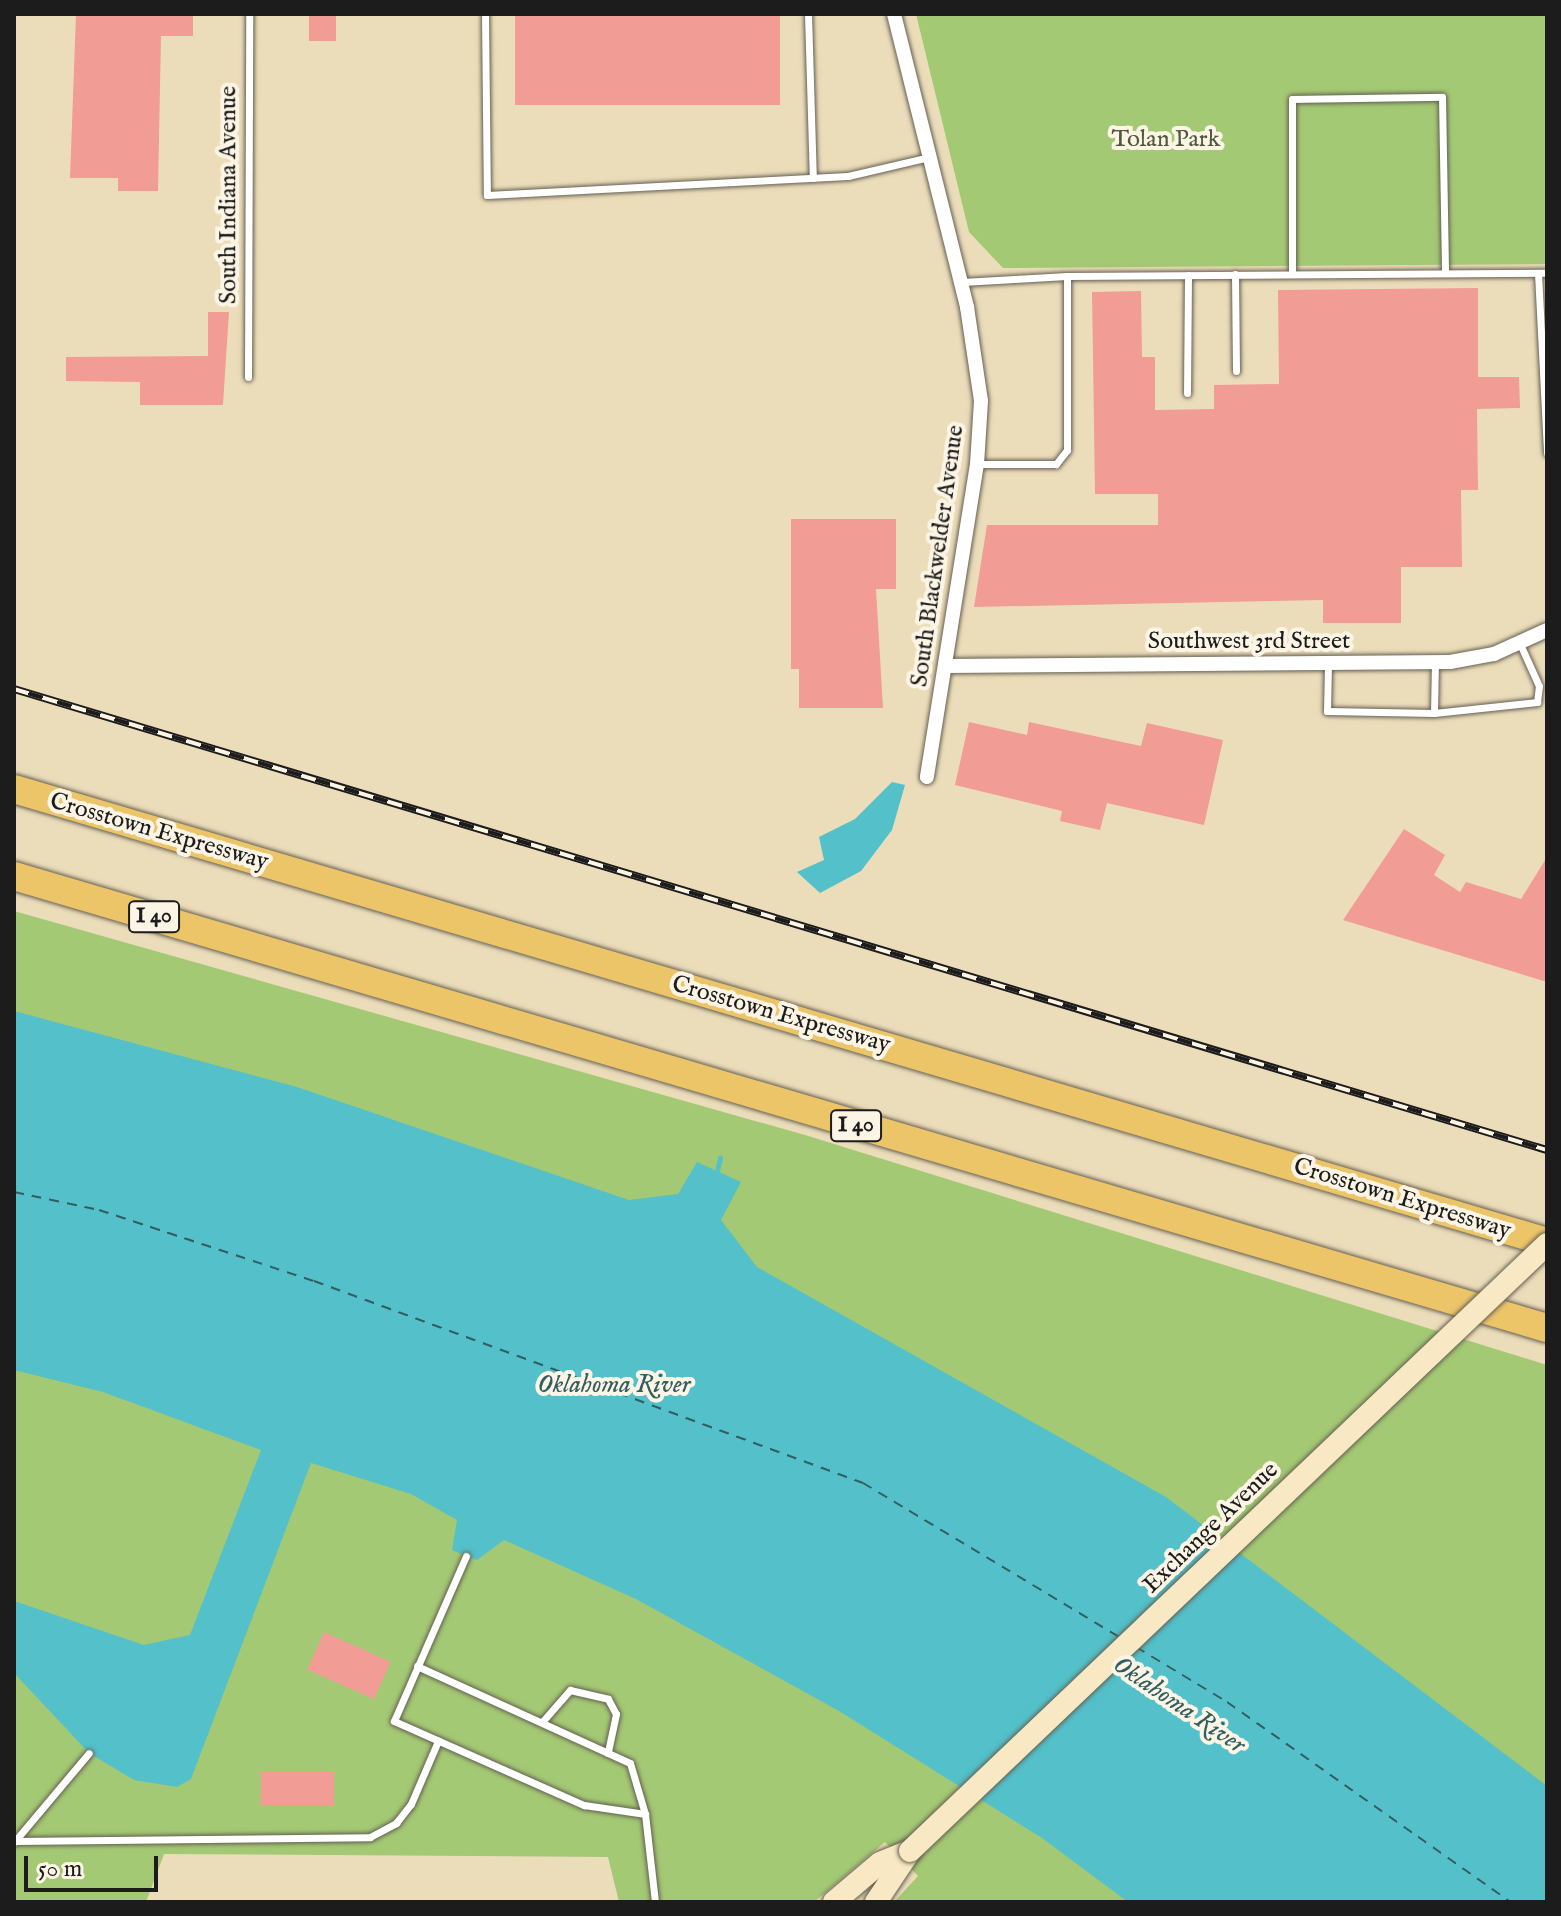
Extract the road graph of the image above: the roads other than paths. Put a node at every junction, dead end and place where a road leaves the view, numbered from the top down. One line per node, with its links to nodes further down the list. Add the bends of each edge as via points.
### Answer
1 (249, 14): 16 (lane, South Indiana Avenue)
2 (485, 14): 6 (lane, via 487,195)
3 (808, 14): 6 (lane)
4 (894, 14): 5 (street, South Blackwelder Avenue)
5 (929, 157): 6 (lane); 14 (street, South Blackwelder Avenue)
6 (813, 178)
7 (1445, 273): 8 (lane); 11 (lane); 11 (lane, via 1442,97 1292,99)
8 (1538, 273): 9 (lane); 18 (lane)
9 (1547, 273)
10 (1235, 274): 11 (lane); 12 (lane); 15 (lane)
11 (1292, 274)
12 (1188, 275): 13 (lane); 17 (lane)
13 (1067, 276): 14 (lane); 19 (lane, via 1067,450 1056,464)
14 (960, 283): 19 (street, South Blackwelder Avenue, via 978,373)
15 (1236, 371)
16 (248, 377)
17 (1187, 393)
18 (1547, 453)
19 (977, 464): 24 (street, South Blackwelder Avenue)
20 (1547, 630): 21 (street, Southwest 3rd Street)
21 (1520, 644): 22 (street, Southwest 3rd Street); 25 (lane, via 1539,686 1537,702)
22 (1435, 663): 23 (street, Southwest 3rd Street); 25 (lane)
23 (1328, 664): 24 (street, Southwest 3rd Street); 25 (lane, via 1327,711)
24 (945, 666): 26 (street, South Blackwelder Avenue)
25 (1434, 713)
26 (927, 777)
27 (14, 789): 29 (highway, Crosstown Expressway)
28 (14, 876): 30 (highway, I 40)
29 (1547, 1243): 39 (main road, Exchange Avenue, bridge)
30 (1547, 1330)
31 (466, 1556): 32 (lane)
32 (417, 1666): 33 (lane); 34 (lane, via 394,1721)
33 (542, 1722): 36 (lane); 36 (lane, via 570,1690 608,1699 616,1714)
34 (438, 1741): 37 (lane, via 584,1805); 38 (lane, via 411,1804 396,1823 370,1837)
35 (89, 1753): 38 (lane)
36 (608, 1753): 37 (lane, via 630,1763)
37 (645, 1814): 40 (lane)
38 (14, 1842)
39 (910, 1851): 41 (main road, Exchange Avenue, via 880,1863); 42 (main road, Exchange Avenue)
40 (655, 1902)
41 (834, 1902)
42 (876, 1902)

